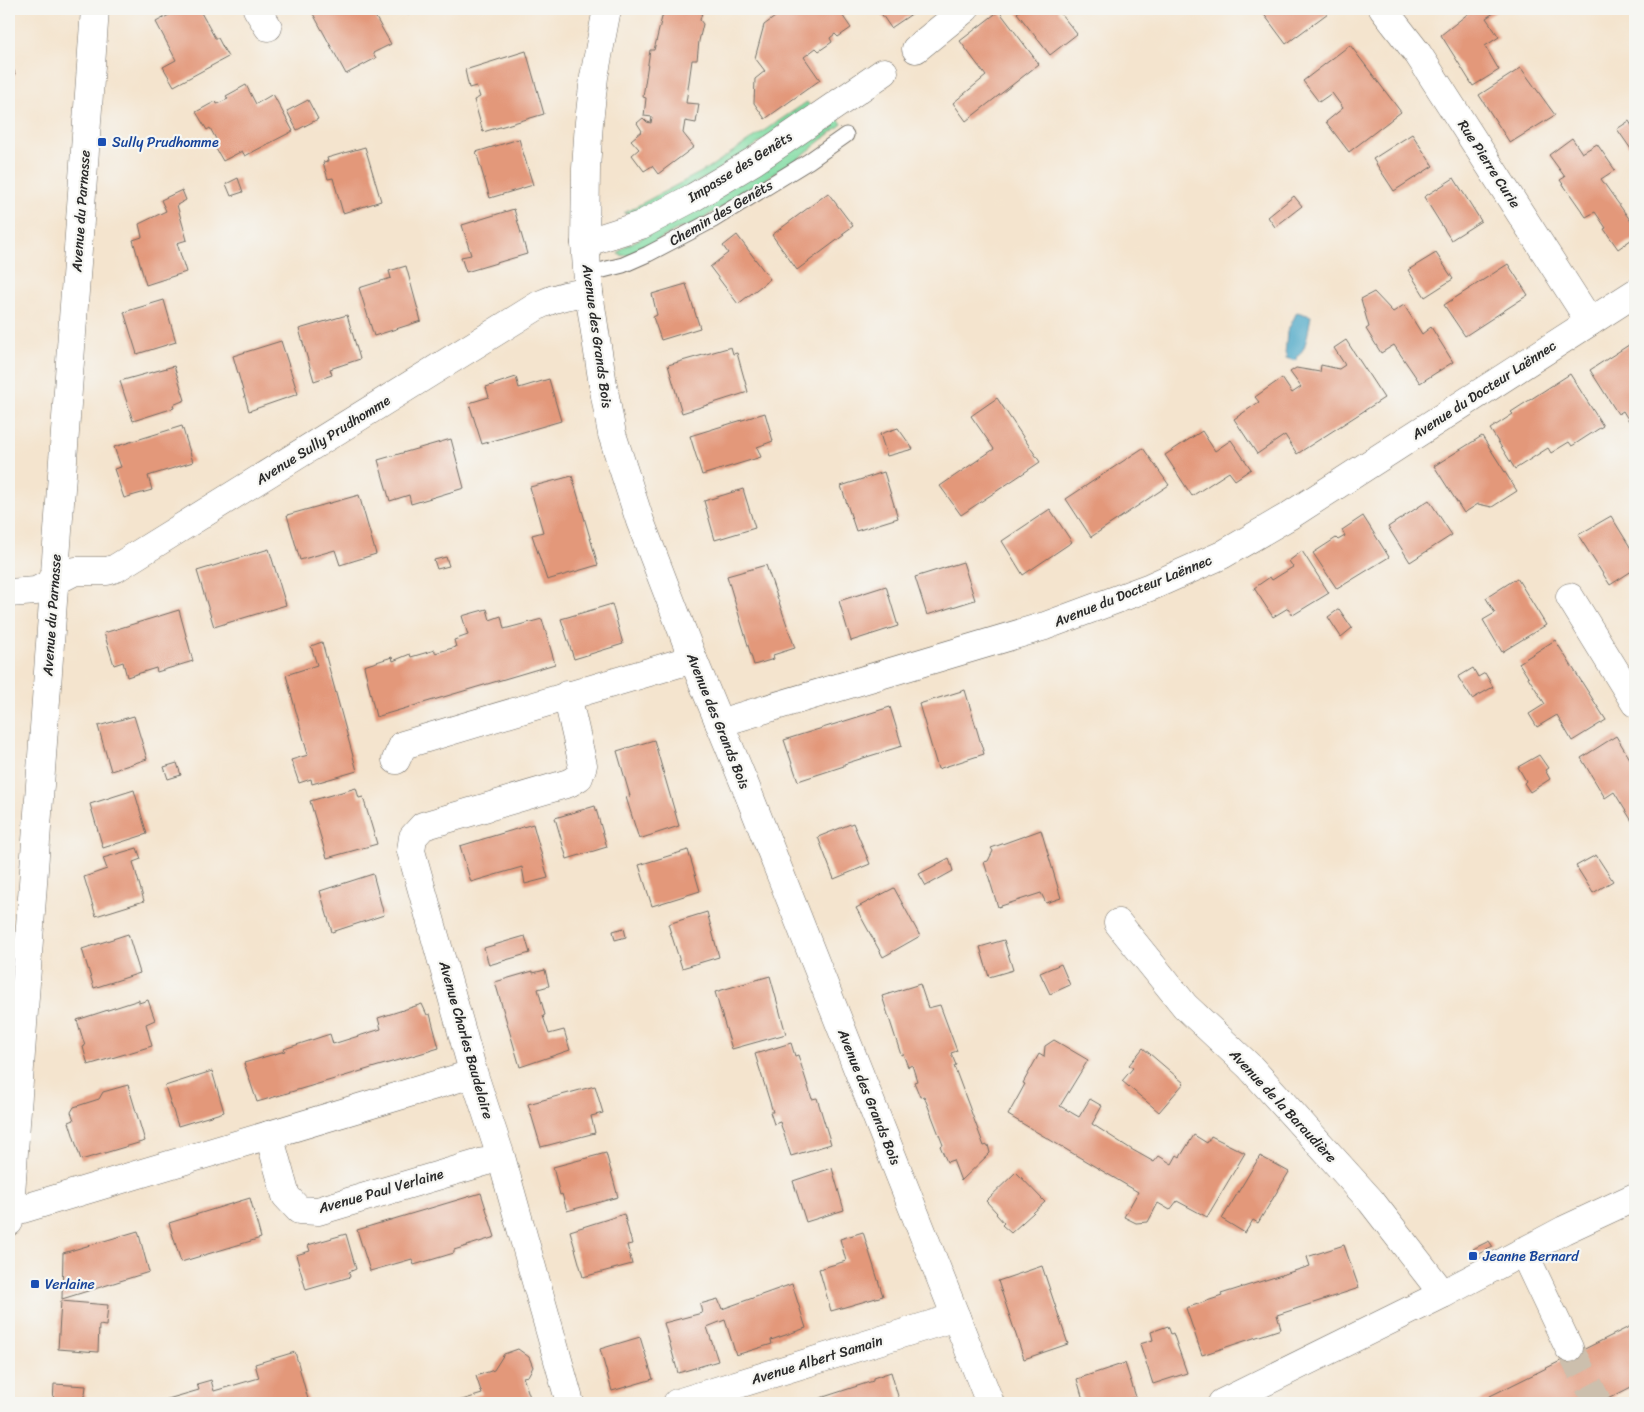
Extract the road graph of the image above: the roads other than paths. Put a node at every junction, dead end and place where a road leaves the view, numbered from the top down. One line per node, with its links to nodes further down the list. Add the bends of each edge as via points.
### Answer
1 (95, 9): 12 (street, Avenue du Parnasse)
2 (607, 9): 8 (street, Avenue des Grands Bois, via 589,122)
3 (965, 9): 5 (street)
4 (1383, 9): 11 (street, Rue Pierre Curie, via 1418,54)
5 (916, 49)
6 (884, 72): 8 (street, Impasse des Genêts, via 754,161 694,197 641,225)
7 (846, 135): 9 (lane, Chemin des Genêts, via 713,220)
8 (585, 243): 9 (street, Avenue des Grands Bois)
9 (588, 284): 12 (street, Avenue Sully Prudhomme, via 539,305 116,568 75,571); 15 (street, Avenue des Grands Bois, via 612,434 640,521)
10 (1635, 293): 11 (street, Avenue du Docteur Laënnec)
11 (1590, 322): 18 (street, Avenue du Docteur Laënnec, via 1289,516 1222,555 1150,587 1045,626)
12 (54, 581): 13 (street, Avenue Sully Prudhomme, via 36,590); 25 (street, Avenue du Parnasse)
13 (9, 593)
14 (1570, 597): 17 (street)
15 (692, 659): 16 (street); 18 (street, Avenue des Grands Bois)
16 (567, 695): 19 (street, via 403,745); 31 (street, Avenue Charles Baudelaire, via 583,765 579,778 423,826 414,837 411,851)
17 (1635, 702)
18 (719, 722): 29 (street, Avenue des Grands Bois)
19 (396, 760)
20 (1118, 923): 28 (street, Avenue de la Baraudière, via 1185,1006 1250,1067 1371,1201)
21 (462, 1077): 22 (street)
22 (269, 1135): 23 (street, Avenue Paul Verlaine, via 286,1196 299,1210 318,1211); 25 (street)
23 (484, 1162)
24 (1635, 1197): 27 (street)
25 (9, 1213): 26 (street, Avenue du Parnasse)
26 (9, 1222)
27 (1524, 1251): 28 (street); 30 (street)
28 (1443, 1294): 34 (street)
29 (956, 1317): 32 (street, Avenue Albert Samain); 33 (street, Avenue des Grands Bois)
30 (1569, 1348)
31 (570, 1403)
32 (677, 1403)
33 (990, 1403)
34 (1222, 1403)

